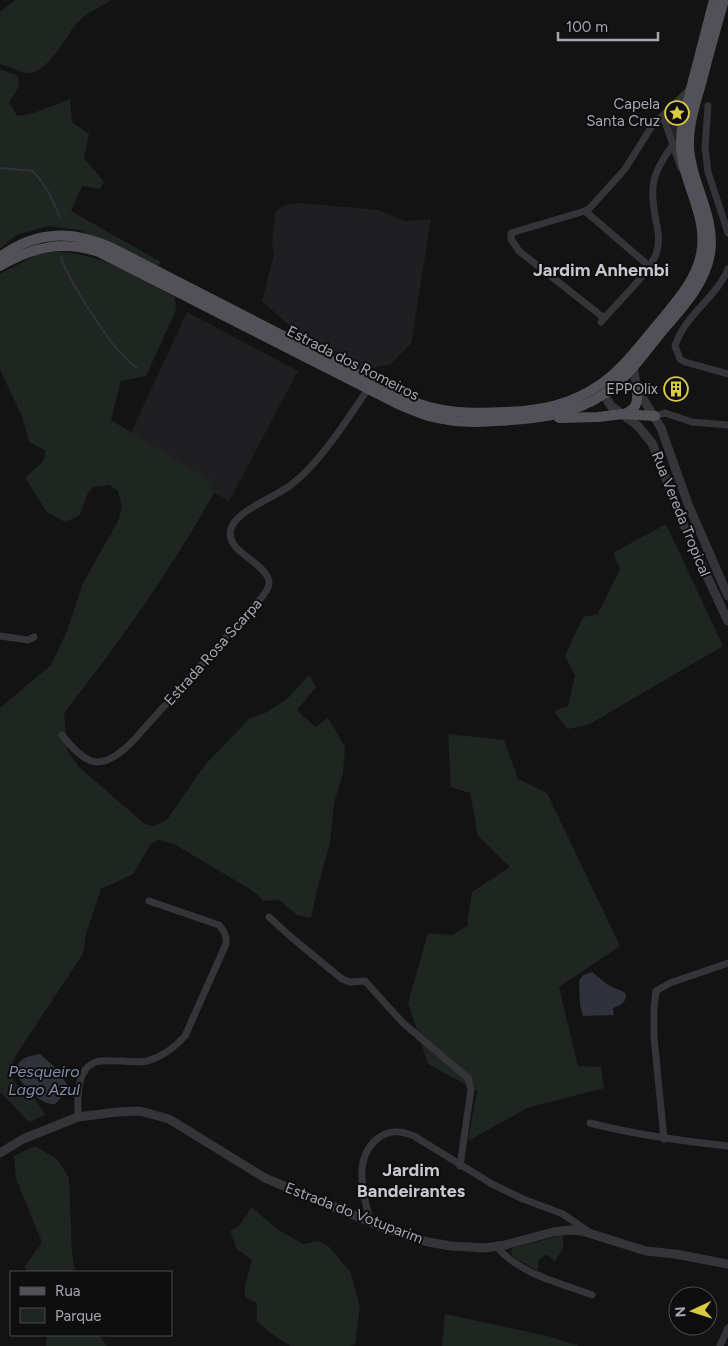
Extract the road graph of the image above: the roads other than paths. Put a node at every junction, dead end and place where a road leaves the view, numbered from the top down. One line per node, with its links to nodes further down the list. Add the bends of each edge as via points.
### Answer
1 (714, 0): 3 (main road, Estrada dos Romeiros)
2 (724, 0): 14 (main road, Estrada dos Romeiros, via 689,136 692,166 710,226 708,263 690,297)
3 (691, 89): 5 (street); 7 (main road, Estrada dos Romeiros, via 681,135)
4 (708, 106): 9 (street, via 705,148 708,172)
5 (663, 116): 6 (street); 8 (street, via 647,132 625,169)
6 (672, 146): 7 (street); 12 (street, via 654,175 658,246)
7 (687, 178): 14 (main road, Estrada dos Romeiros, via 702,227 700,260 694,276)
8 (585, 211): 12 (street); 12 (street, via 510,235 519,251 602,320)
9 (728, 233)
10 (0, 257): 14 (main road, Estrada dos Romeiros, via 16,246 38,238 68,235 92,240 404,398 446,412 516,412 558,405 589,391)
11 (0, 266): 16 (main road, Estrada dos Romeiros, via 21,254 41,248 68,245 90,248)
12 (649, 266)
13 (728, 269): 15 (street, via 682,330 675,346 680,359 685,362)
14 (629, 365): 17 (street); 18 (main road, Estrada dos Romeiros, via 622,380)
15 (728, 374)
16 (368, 389): 21 (main road, Estrada dos Romeiros, via 408,409 445,420 482,422); 27 (street, Estrada Rosa Scarpa, via 303,474 290,486 236,519 231,528 230,538 234,546 268,580 262,597 115,757 94,762)
17 (637, 390): 19 (main road, via 636,406); 20 (street, Rua Vereda Tropical)
18 (604, 395): 19 (street, Rua Vereda Tropical, via 611,406); 21 (main road, Estrada dos Romeiros, via 577,408)
19 (623, 414): 20 (main road); 21 (main road, via 598,418); 24 (street, Rua Vereda Tropical, via 652,443 690,540)
20 (655, 416): 22 (street, via 665,413 692,422); 23 (street, Rua Vereda Tropical)
21 (541, 418)
22 (728, 426)
23 (728, 596)
24 (728, 621)
25 (0, 636): 26 (street, via 28,640)
26 (34, 637)
27 (62, 735)
28 (149, 901): 31 (street, via 219,925 227,939 226,944 185,1036 154,1059 90,1065 79,1084)
29 (269, 917): 36 (street, via 342,979 365,981 403,1023 468,1078 471,1089)
30 (728, 963): 33 (street, via 656,991 654,1037)
31 (78, 1117): 35 (street, Estrada do Votuparim, via 23,1138); 38 (street, Estrada do Votuparim, via 128,1111 160,1116 265,1178)
32 (590, 1123): 33 (street)
33 (664, 1138): 34 (street)
34 (728, 1146)
35 (0, 1153)
36 (460, 1166): 37 (street, via 414,1136 401,1131 385,1134 369,1147 363,1158 361,1170); 40 (street, via 513,1195 563,1214)
37 (366, 1202): 38 (street); 39 (street)
38 (359, 1217): 39 (street, Estrada do Votuparim)
39 (370, 1222): 41 (street, Estrada do Votuparim, via 440,1244)
40 (591, 1234): 41 (street, Estrada do Votuparim, via 559,1230); 42 (street, Estrada do Votuparim, via 646,1250)
41 (497, 1247): 43 (street, via 527,1269)
42 (728, 1264)
43 (592, 1294)
44 (728, 1328): 45 (street)
45 (720, 1346)

